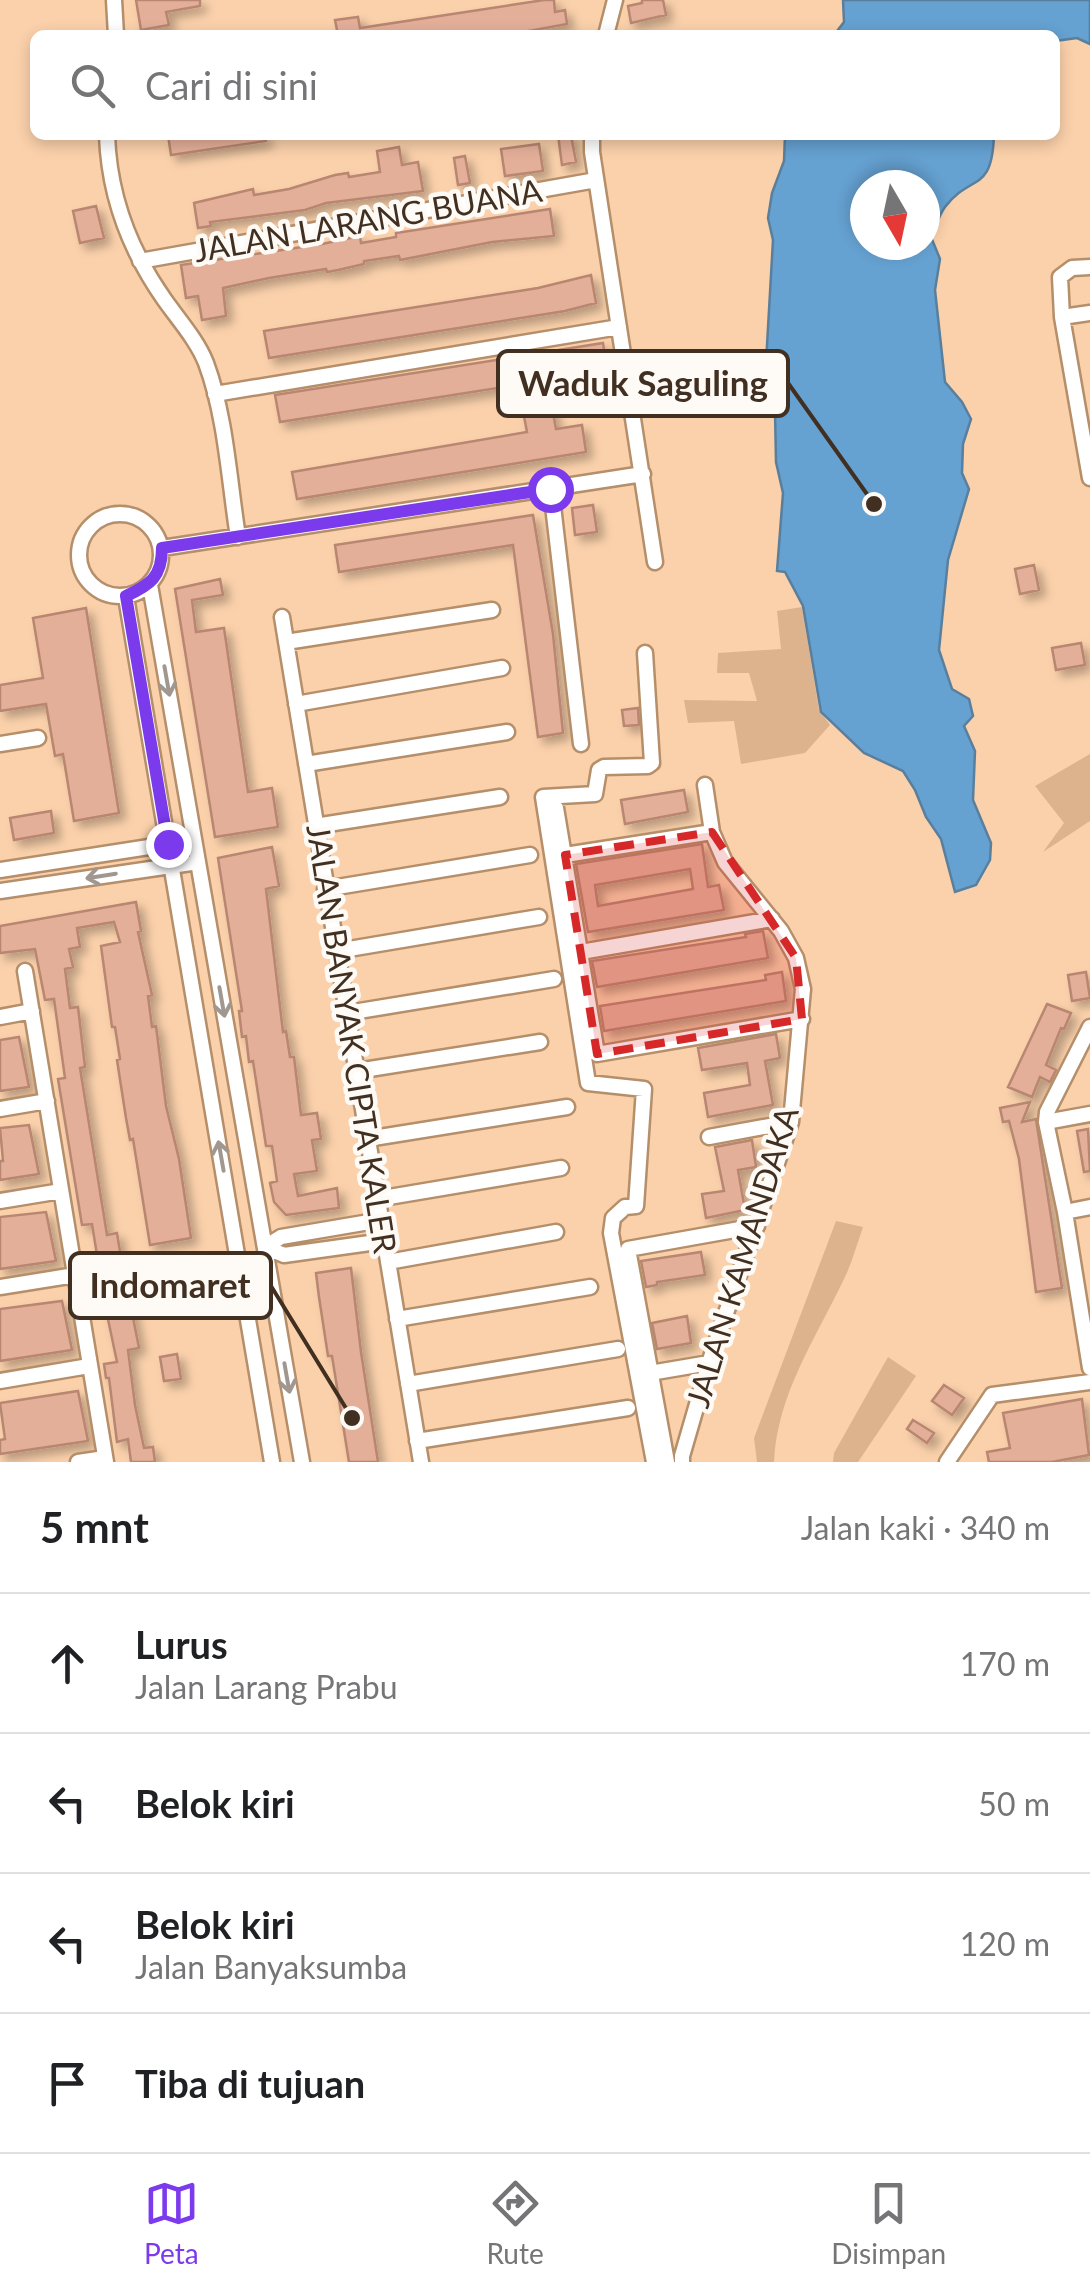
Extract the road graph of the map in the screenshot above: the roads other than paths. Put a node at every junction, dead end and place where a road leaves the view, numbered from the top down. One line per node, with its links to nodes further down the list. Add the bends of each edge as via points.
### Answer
1 (114, 0): 3 (street)
2 (615, 0): 4 (street)
3 (116, 30)
4 (607, 30)
5 (107, 140): 8 (street, via 116,201)
6 (592, 140): 7 (street)
7 (596, 180): 8 (street, JALAN LARANG BUANA); 12 (street)
8 (140, 261): 13 (street, via 205,360)
9 (1090, 267): 11 (street, via 1060,277)
10 (1090, 313): 11 (street)
11 (1062, 317): 14 (street)
12 (618, 327): 13 (street); 15 (street)
13 (216, 394): 18 (street)
14 (1085, 416): 16 (street)
15 (644, 474): 17 (street); 20 (street)
16 (1090, 478)
17 (550, 489): 18 (street); 32 (street)
18 (238, 537): 19 (street)
19 (162, 548): 21 (street); 22 (street, via 140,518 121,513 87,530 80,567 90,584)
20 (655, 562)
21 (150, 585): 22 (street); 39 (street, one-way to 39)
22 (126, 596): 40 (street)
23 (492, 610): 25 (street)
24 (282, 617): 25 (street, JALAN BANYAK CIPTA KALER)
25 (286, 642): 28 (street, JALAN BANYAK CIPTA KALER)
26 (645, 654): 102 (street, via 652,763 604,766 595,794 543,797 588,1082 644,1089 636,1206 613,1218 611,1232)
27 (502, 668): 28 (street)
28 (296, 704): 33 (street, JALAN BANYAK CIPTA KALER)
29 (507, 732): 33 (street)
30 (38, 738): 31 (street)
31 (0, 744)
32 (581, 744)
33 (306, 764): 37 (street, JALAN BANYAK CIPTA KALER)
34 (705, 785): 38 (street, JALAN KAMANDAKA)
35 (500, 797): 37 (street)
36 (556, 808): 42 (street)
37 (316, 826): 46 (street, JALAN BANYAK CIPTA KALER)
38 (712, 832): 42 (street); 49 (street, JALAN KAMANDAKA, via 739,883)
39 (194, 840): 40 (street); 43 (street)
40 (168, 844): 44 (street); 45 (street)
41 (530, 855): 46 (street)
42 (564, 856): 51 (street)
43 (198, 862): 44 (street); 79 (street, one-way to 79)
44 (171, 865): 47 (street, one-way to 47); 99 (street, one-way to 44)
45 (0, 870)
46 (325, 889): 50 (street, JALAN BANYAK CIPTA KALER)
47 (0, 891)
48 (539, 917): 50 (street)
49 (772, 919): 51 (street); 57 (street, JALAN KAMANDAKA, via 796,958)
50 (336, 951): 55 (street, JALAN BANYAK CIPTA KALER)
51 (581, 952): 57 (street, via 597,1054)
52 (25, 971): 54 (street)
53 (554, 979): 55 (street)
54 (32, 1012): 56 (street); 61 (street)
55 (347, 1014): 60 (street, JALAN BANYAK CIPTA KALER)
56 (0, 1016)
57 (802, 1019): 65 (street, JALAN KAMANDAKA)
58 (1090, 1027): 66 (street)
59 (540, 1042): 60 (street)
60 (356, 1071): 68 (street, JALAN BANYAK CIPTA KALER)
61 (46, 1101): 63 (street); 70 (street)
62 (567, 1107): 68 (street)
63 (0, 1109)
64 (1090, 1114): 66 (street)
65 (791, 1122): 67 (street); 76 (street, JALAN KAMANDAKA)
66 (1046, 1122): 74 (street)
67 (709, 1137)
68 (368, 1139): 71 (street, JALAN BANYAK CIPTA KALER)
69 (561, 1168): 71 (street)
70 (61, 1191): 72 (street); 81 (street)
71 (378, 1199): 75 (street, JALAN BANYAK CIPTA KALER)
72 (0, 1201)
73 (1090, 1207): 74 (street)
74 (1065, 1212): 84 (street)
75 (381, 1220): 78 (street, JALAN BANYAK CIPTA KALER); 79 (street, via 281,1237)
76 (758, 1226): 87 (street, JALAN KAMANDAKA); 90 (street, via 628,1249)
77 (556, 1232): 80 (street)
78 (384, 1241): 79 (street, via 284,1255); 80 (street, JALAN BANYAK CIPTA KALER)
79 (265, 1247): 100 (street, one-way to 100)
80 (388, 1262): 85 (street, JALAN BANYAK CIPTA KALER)
81 (75, 1275): 82 (street); 88 (street)
82 (0, 1287)
83 (590, 1287): 85 (street)
84 (1084, 1296): 89 (street)
85 (397, 1319): 93 (street, JALAN BANYAK CIPTA KALER)
86 (618, 1349): 93 (street)
87 (709, 1363): 90 (street); 97 (street, JALAN KAMANDAKA)
88 (89, 1366): 91 (street); 96 (street)
89 (1090, 1368)
90 (650, 1373): 97 (street)
91 (0, 1381)
92 (1090, 1382): 103 (street, via 992,1395)
93 (408, 1384): 95 (street, JALAN BANYAK CIPTA KALER)
94 (628, 1408): 95 (street)
95 (417, 1440): 101 (street, JALAN BANYAK CIPTA KALER)
96 (106, 1460): 98 (street)
97 (678, 1460)
98 (78, 1462)
99 (272, 1462)
100 (302, 1462)
101 (420, 1462)
102 (654, 1462)
103 (946, 1462)

